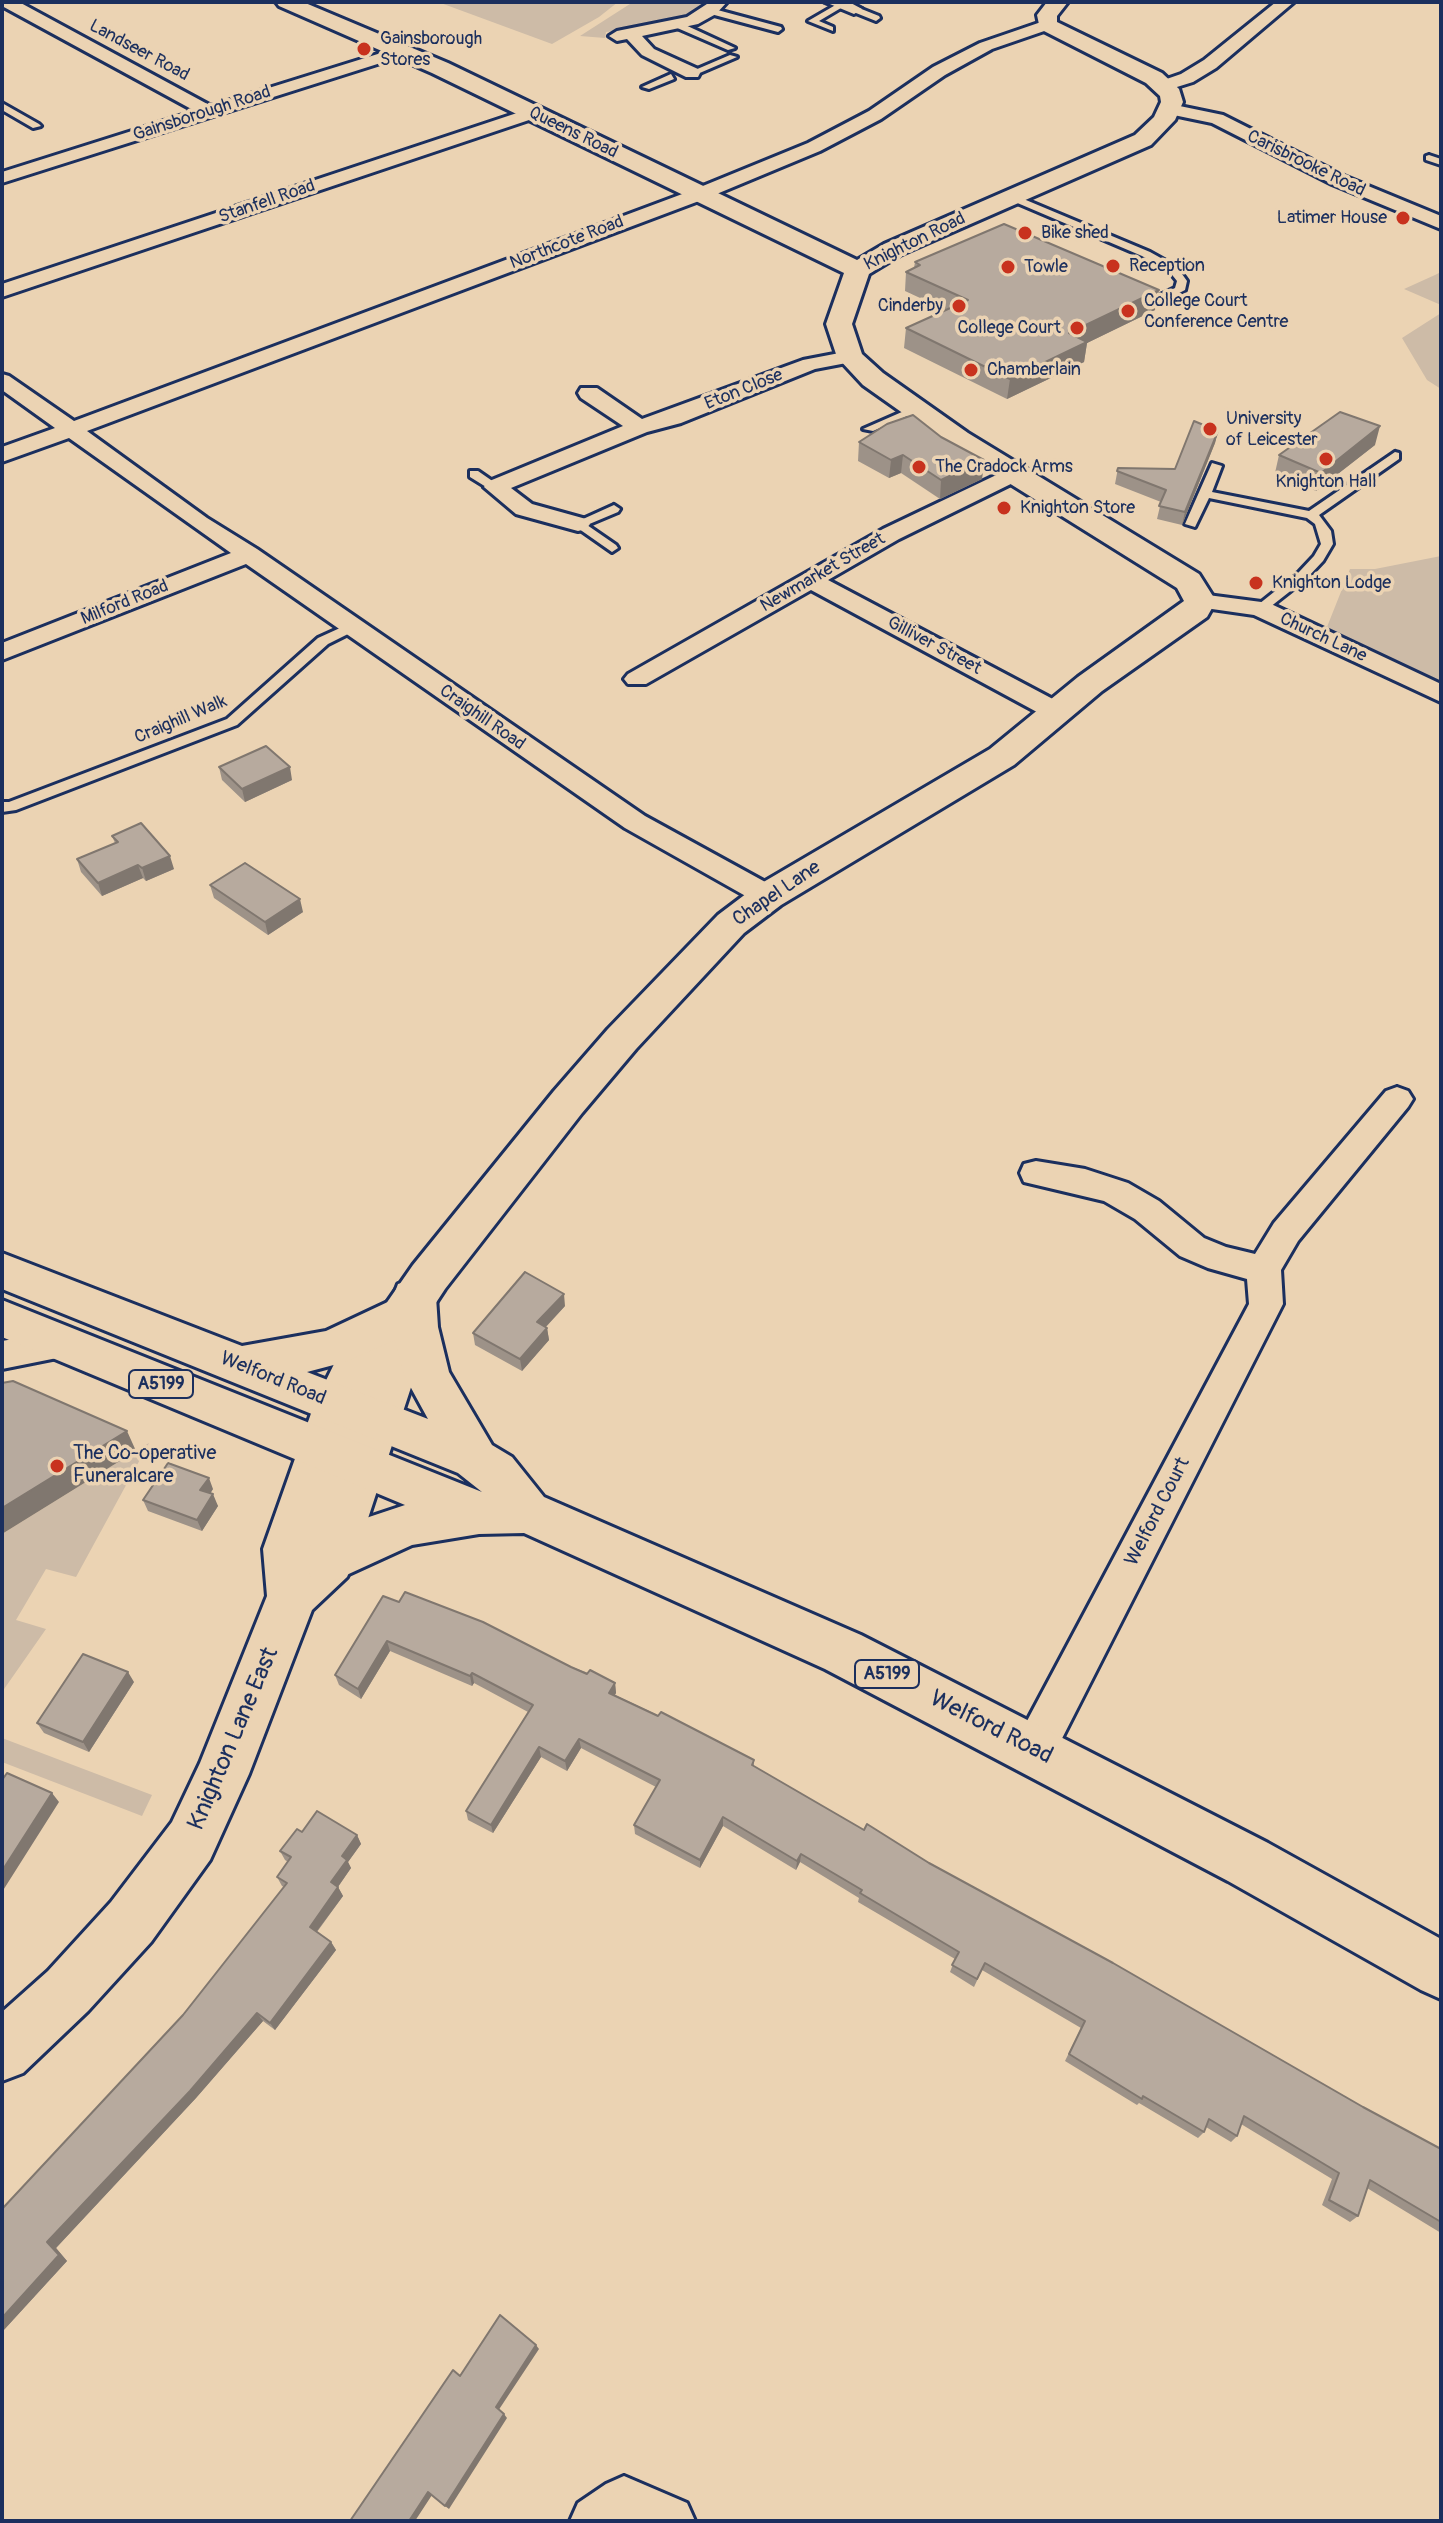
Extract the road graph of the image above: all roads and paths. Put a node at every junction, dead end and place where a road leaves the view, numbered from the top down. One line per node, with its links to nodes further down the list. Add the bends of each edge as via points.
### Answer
1 (7, 2): 18 (street, Landseer Road)
2 (286, 2): 12 (street, Queens Road)
3 (1058, 2): 9 (street, via 1047,15)
4 (1286, 2): 14 (street, via 1222,56)
5 (843, 5): 7 (lane); 11 (lane, via 812,21)
6 (714, 7): 8 (street); 10 (lane)
7 (876, 18)
8 (678, 25): 13 (lane, via 732,52); 13 (street, via 624,35)
9 (1047, 25): 14 (street); 24 (street, Northcote Road, via 1026,29 962,59 814,147)
10 (778, 29)
11 (830, 29)
12 (403, 51): 18 (street, Gainsborough Road); 19 (street, Queens Road)
13 (684, 74): 15 (lane)
14 (1164, 86): 17 (street, via 1171,94)
15 (646, 87)
16 (2, 106): 20 (lane)
17 (1170, 109): 25 (street, Knighton Road, via 1143,140); 26 (street, Carisbrooke Road, via 1217,119 1338,180)
18 (209, 112): 23 (street, Gainsborough Road)
19 (532, 113): 24 (street, Queens Road); 30 (street, Stanfell Road)
20 (36, 126)
21 (1429, 158): 22 (lane)
22 (1441, 162)
23 (2, 178)
24 (700, 194): 29 (street, Queens Road); 37 (street, Northcote Road)
25 (1011, 197): 28 (lane); 29 (street, Knighton Road)
26 (1441, 223)
27 (1123, 231): 28 (lane)
28 (1107, 238): 31 (lane, via 1173,269 1182,281 1180,290)
29 (858, 270): 32 (street, Knighton Road, via 839,324)
30 (2, 291)
31 (1156, 301)
32 (850, 357): 35 (street); 36 (street, Eton Close, via 810,364)
33 (2, 380): 37 (street, Craighill Road)
34 (589, 393): 36 (street)
35 (915, 410): 38 (lane); 43 (street)
36 (639, 427): 44 (street, Eton Close)
37 (71, 429): 39 (street, Northcote Road); 51 (street, Craighill Road)
38 (869, 429)
39 (2, 455)
40 (1395, 456): 47 (lane)
41 (1216, 466): 45 (lane)
42 (474, 474): 44 (lane)
43 (1013, 474): 52 (street, Newmarket Street); 53 (street, via 1175,573)
44 (495, 487): 48 (street, via 524,509)
45 (1205, 494): 47 (lane); 49 (lane)
46 (614, 509): 48 (lane)
47 (1311, 515): 54 (lane, via 1325,531 1327,544)
48 (578, 524): 50 (lane)
49 (1191, 524)
50 (612, 548)
51 (249, 554): 55 (street, Craighill Road); 56 (street, Milford Road)
52 (811, 580): 57 (street, Newmarket Street); 59 (street, Gilliver Street)
53 (1198, 596): 54 (street, Church Lane); 59 (street, Chapel Lane, via 1196,610 1184,621)
54 (1265, 611): 58 (street, Church Lane)
55 (351, 627): 60 (lane, Craighill Walk, via 323,641 232,722); 61 (street, Craighill Road, via 635,822)
56 (2, 652)
57 (637, 679)
58 (1441, 694)
59 (1057, 712): 61 (street, Chapel Lane, via 1002,757)
60 (2, 807)
61 (768, 896): 66 (street, Chapel Lane, via 731,924 622,1039)
62 (1397, 1099): 64 (street, via 1286,1232)
63 (1036, 1173): 64 (street, via 1116,1192 1192,1247)
64 (1264, 1269): 77 (street, Welford Court, via 1266,1304)
65 (2, 1270): 70 (street, Welford Road / A5199)
66 (405, 1311): 70 (street, via 329,1349); 71 (street, via 396,1363); 73 (street, via 415,1327 427,1375)
67 (2, 1318): 68 (street, Welford Road / A5199)
68 (65, 1344): 69 (street); 72 (street, Welford Road / A5199)
69 (2, 1355)
70 (241, 1365): 71 (street, Welford Road / A5199)
71 (357, 1413): 72 (street); 73 (street, Welford Road / A5199)
72 (342, 1458): 75 (street, Welford Road / A5199); 76 (street, Knighton Lane East, via 288,1549)
73 (475, 1459): 74 (street, Welford Road / A5199, via 495,1472)
74 (527, 1512): 75 (street, Welford Road / A5199); 77 (street, Welford Road / A5199, via 843,1652)
75 (479, 1513): 76 (street, via 380,1534)
76 (311, 1578): 79 (street, Knighton Lane East, via 191,1841 131,1922)
77 (1034, 1750): 78 (street, Welford Road / A5199)
78 (1441, 1970)
79 (2, 2052)
80 (596, 2521): 81 (street, via 624,2502)
81 (669, 2521)

